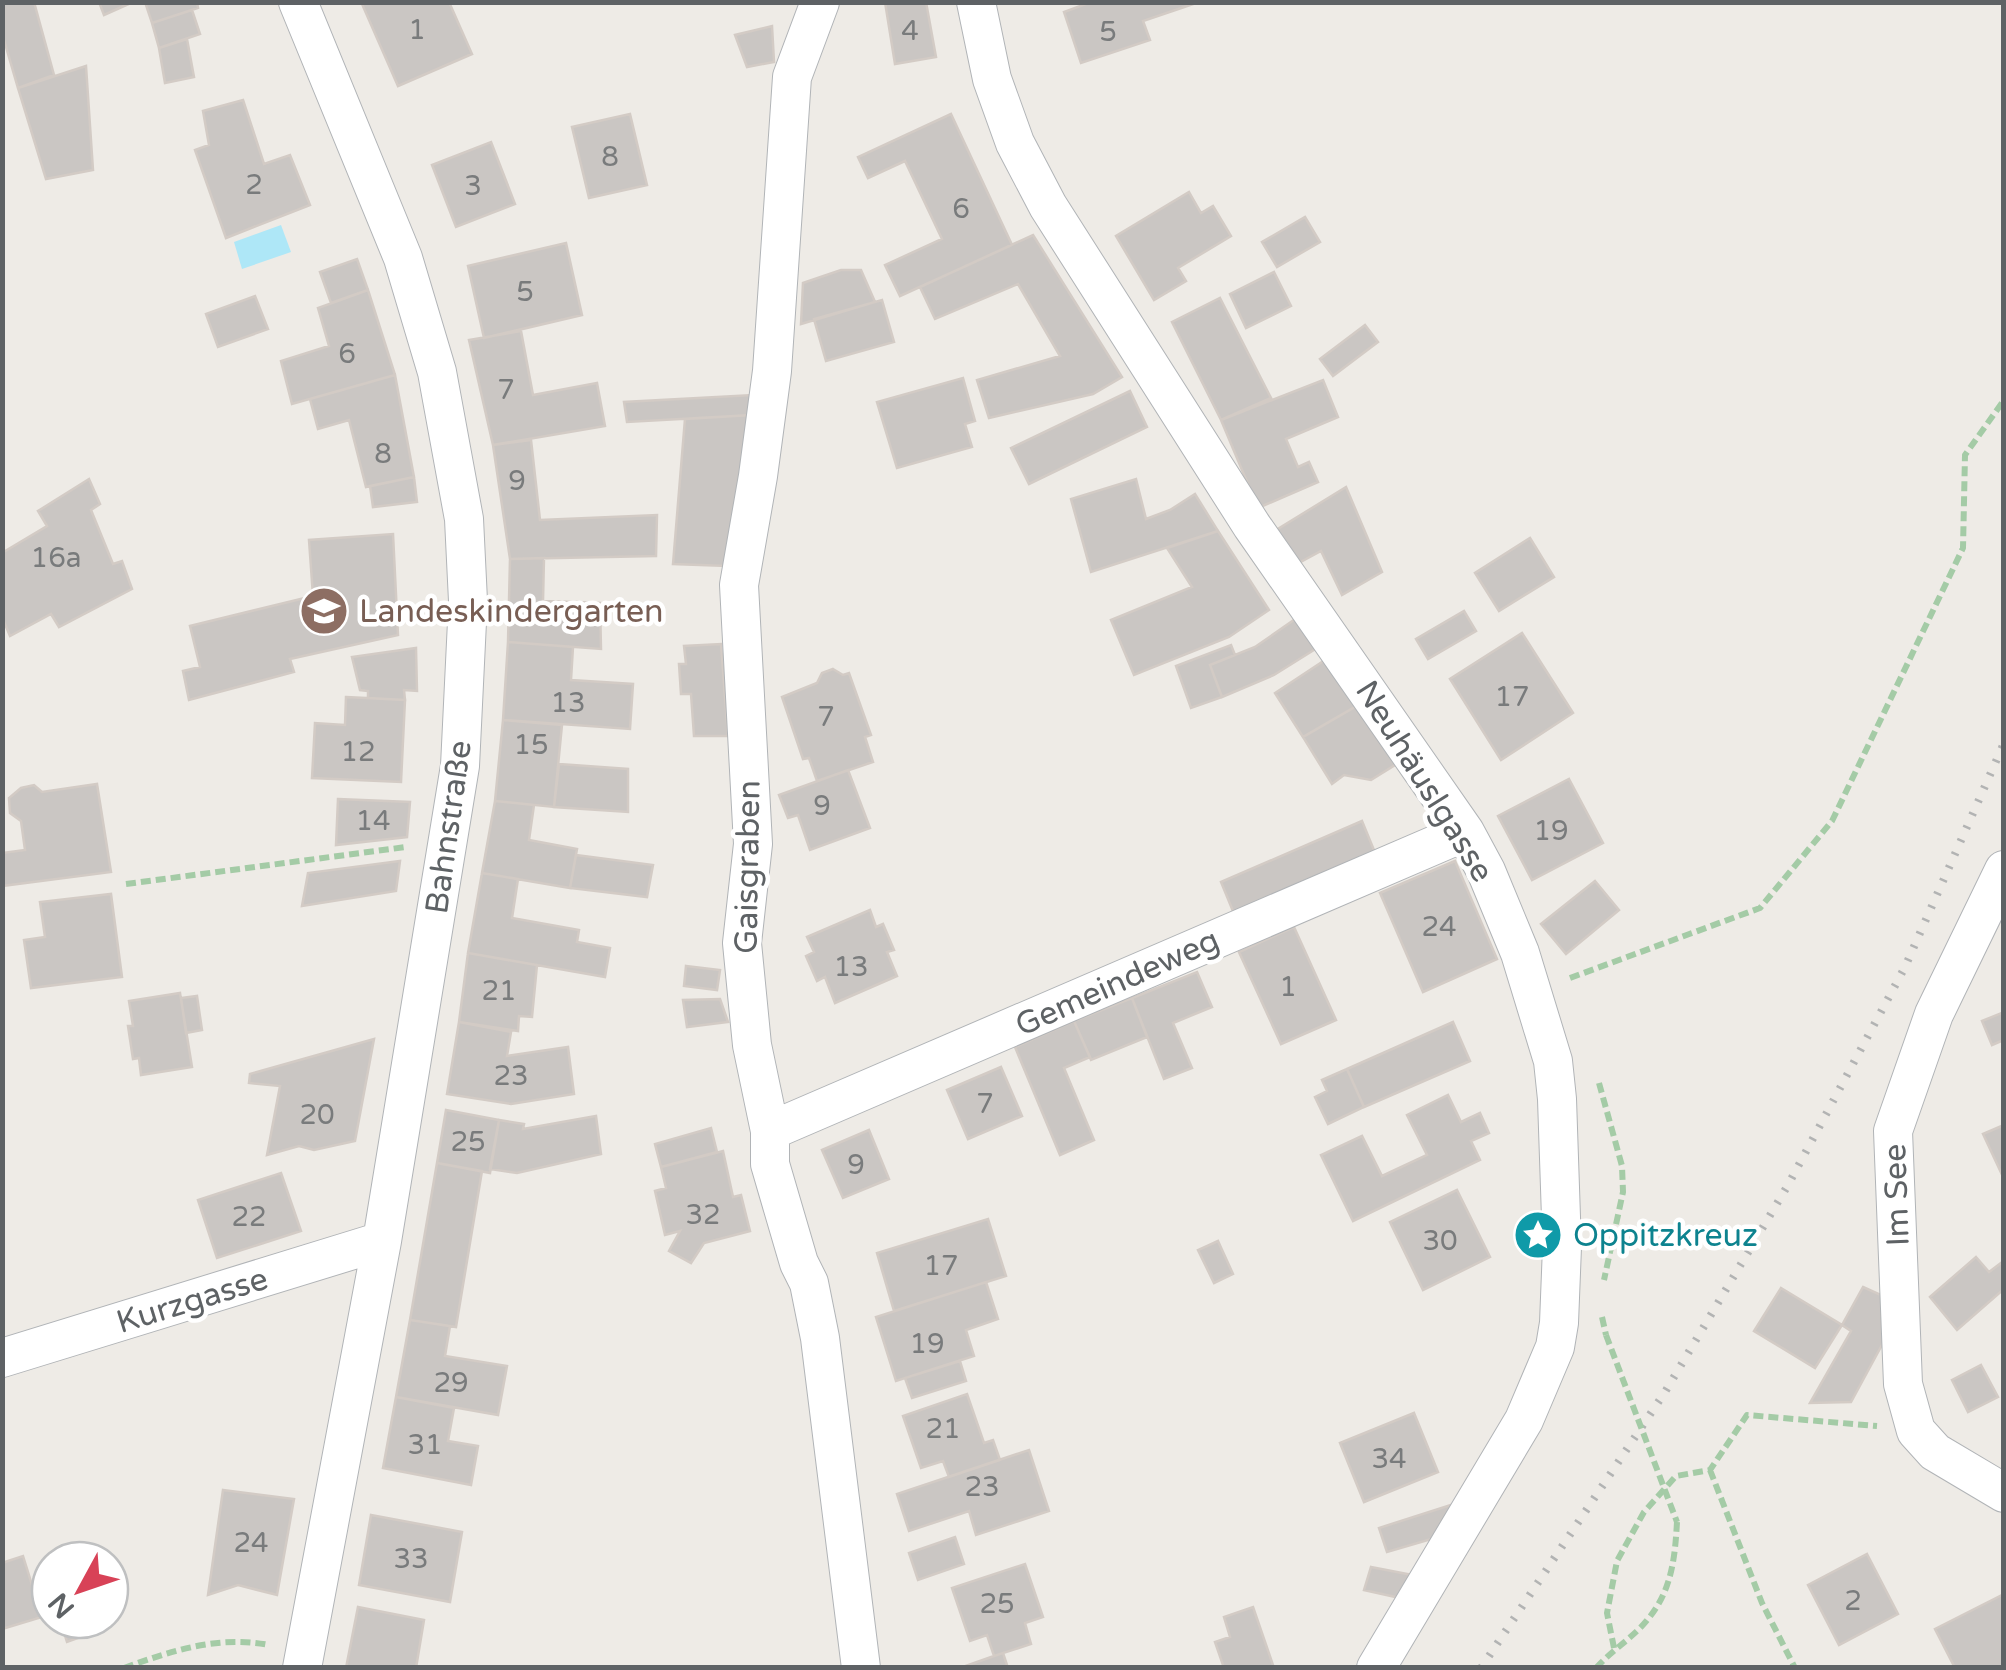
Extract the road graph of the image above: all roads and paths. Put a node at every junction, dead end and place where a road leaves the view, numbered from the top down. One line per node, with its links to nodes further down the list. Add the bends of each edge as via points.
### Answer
1 (298, 2): 6 (street, Bahnstraße, via 403,258 452,444 468,601 460,766)
2 (820, 2): 10 (street, Gaisgraben, via 792,77 772,371 738,585 753,844 742,943 752,1045)
3 (976, 2): 5 (street, Neuhäuslgasse, via 998,95 1048,206 1252,526)
4 (2004, 400): 9 (path, via 1965,456 1963,548 1832,822 1760,908)
5 (1465, 832): 10 (street, Gemeindeweg); 21 (street, Neuhäuslgasse, via 1520,953 1553,1061 1562,1247 1555,1347 1524,1420)
6 (447, 845): 8 (path); 11 (street, Bahnstraße)
7 (2004, 870): 14 (street, Im See, via 1934,1014 1893,1131 1902,1384)
8 (126, 884)
9 (1564, 980)
10 (770, 1131): 20 (street, Gaisgraben, via 770,1164 820,1338)
11 (382, 1240): 13 (street, Kurzgasse); 18 (street, Bahnstraße)
12 (1606, 1335): 17 (path, bridge, via 1677,1522 1675,1564 1664,1596 1647,1621)
13 (2, 1358)
14 (1916, 1431): 15 (path, via 1746,1415); 16 (street, via 1935,1452)
15 (1710, 1470): 17 (path, via 1676,1476 1626,1545 1607,1614); 23 (path)
16 (2004, 1494)
17 (1614, 1648): 22 (path)
18 (303, 1661): 19 (path, via 240,1640)
19 (124, 1668)
20 (860, 1668)
21 (1376, 1668)
22 (1596, 1668)
23 (1795, 1668)

